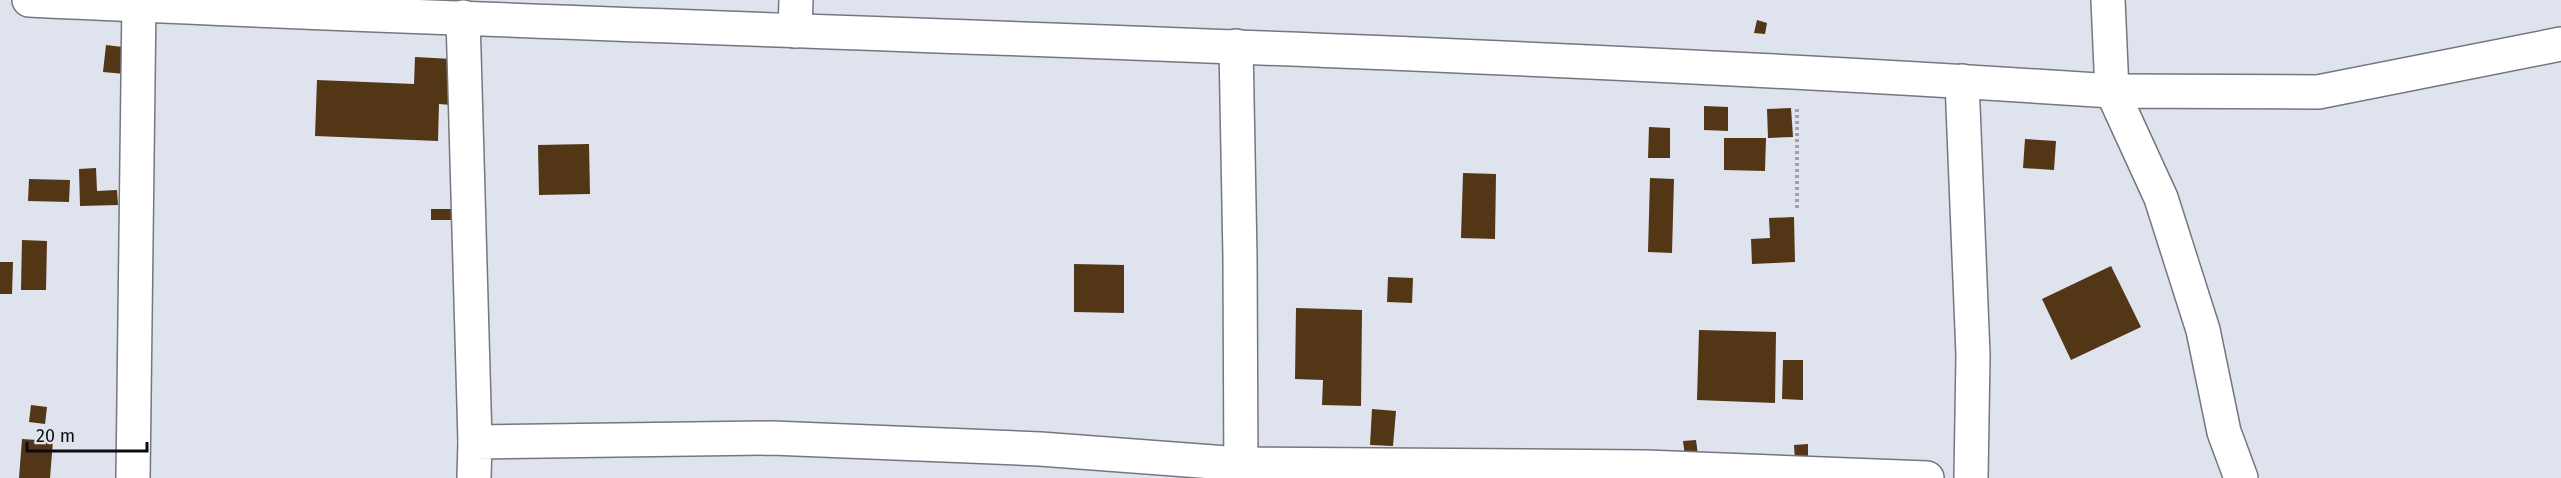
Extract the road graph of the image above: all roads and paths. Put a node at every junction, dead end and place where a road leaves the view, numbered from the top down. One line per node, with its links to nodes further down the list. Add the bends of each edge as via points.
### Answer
1 (29, 0): 3 (street)
2 (2108, 0): 10 (street)
3 (140, 3): 5 (street); 14 (street)
4 (796, 16): 5 (street); 7 (street)
5 (463, 17): 12 (street)
6 (2561, 44): 10 (street, via 2318,92)
7 (1236, 46): 8 (street); 13 (street)
8 (1797, 73): 9 (street); 11 (path)
9 (1962, 81): 10 (street); 17 (street, via 1973,355)
10 (2112, 91): 18 (street, via 2161,198 2203,330 2224,432)
11 (1797, 211)
12 (475, 442): 13 (street, via 772,438 1040,449); 15 (street)
13 (1240, 471): 16 (street, via 1646,467)
14 (133, 478)
15 (474, 478)
16 (1927, 478)
17 (1971, 478)
18 (2241, 478)

